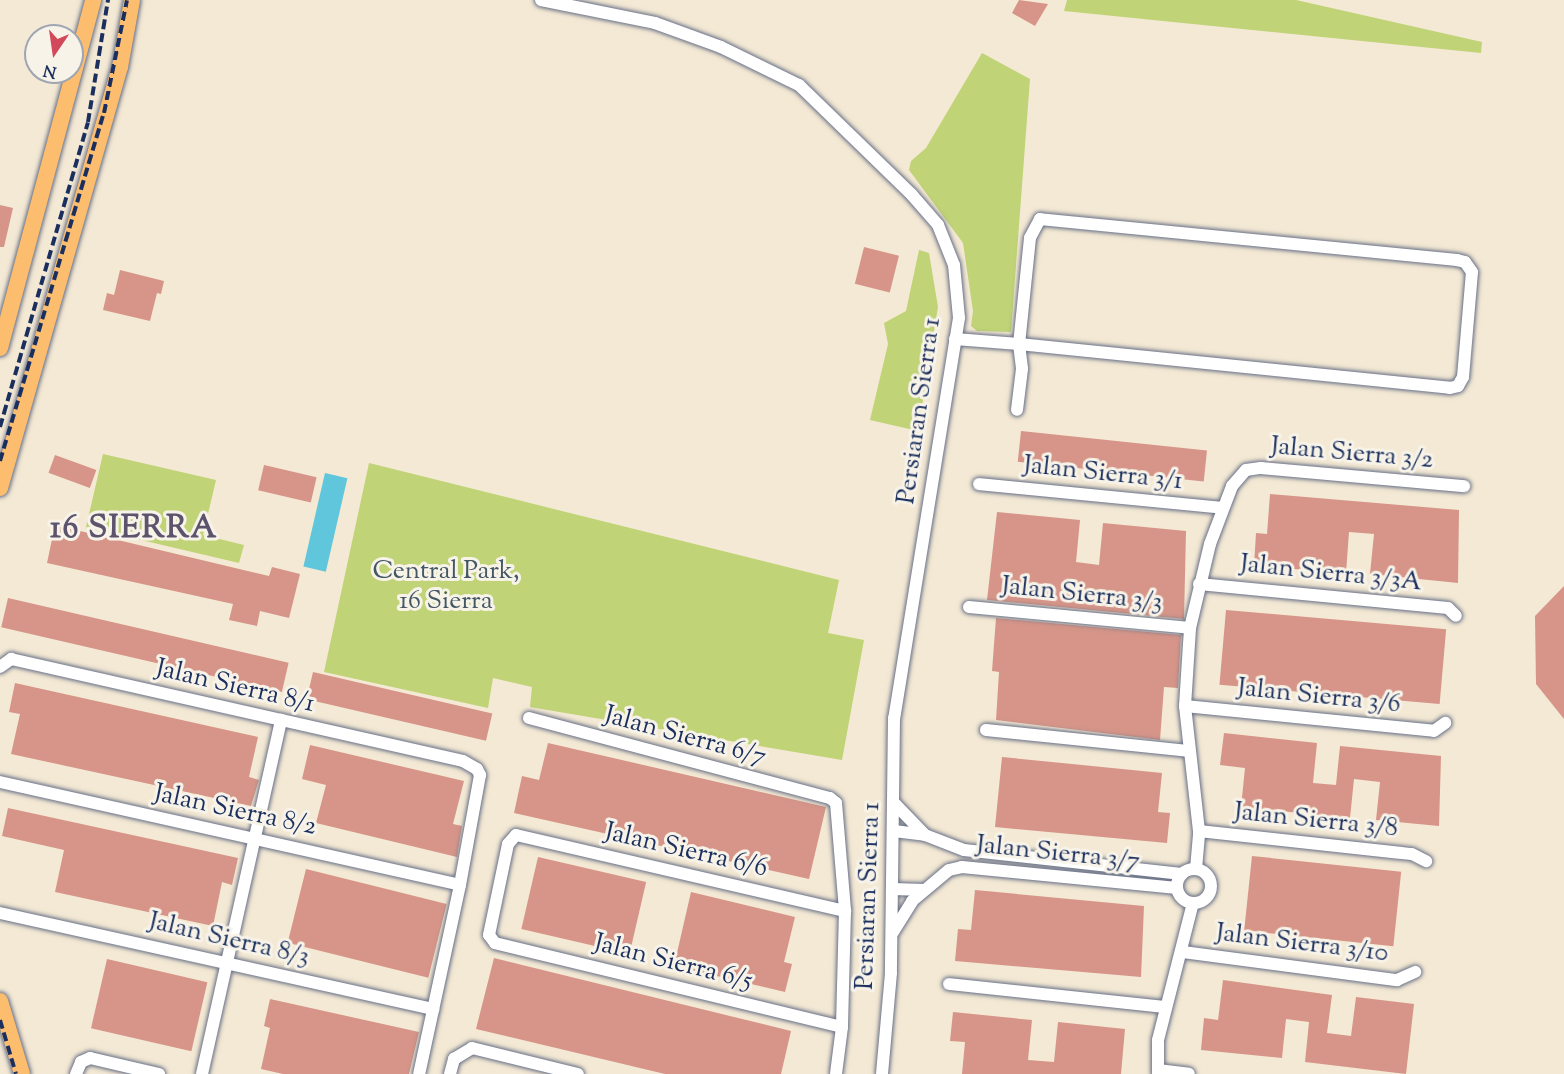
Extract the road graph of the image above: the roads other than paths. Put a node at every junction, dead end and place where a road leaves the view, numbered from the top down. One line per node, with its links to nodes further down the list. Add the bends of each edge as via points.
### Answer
1 (93, 0): 6 (main road)
2 (132, 0): 10 (main road, via 120,67)
3 (541, 0): 4 (street, Persiaran Sierra 1, via 655,23 730,51 799,85 938,225 954,264 959,318)
4 (955, 339): 5 (street); 24 (street, Persiaran Sierra 1, via 894,718)
5 (1019, 344): 5 (street, via 1450,388 1458,386 1463,377 1472,272 1465,262 1457,260 1040,219 1030,238); 7 (street, via 1022,369)
6 (0, 348)
7 (1017, 410)
8 (979, 484): 11 (street, Jalan Sierra 3/1)
9 (1464, 486): 11 (street, Jalan Sierra 3/2, via 1261,468 1246,470 1232,486)
10 (0, 488)
11 (1222, 508): 12 (street)
12 (1199, 584): 14 (street, Jalan Sierra 3/3A, via 1448,608); 15 (street)
13 (969, 607): 15 (street, Jalan Sierra 3/3)
14 (1456, 616)
15 (1190, 628): 17 (street)
16 (0, 667): 19 (street, Jalan Sierra 8/1, via 11,659)
17 (1185, 706): 20 (street, Jalan Sierra 3/6, via 1434,731); 22 (street)
18 (529, 718): 43 (street, Jalan Sierra 6/7, via 830,798 840,811)
19 (281, 720): 28 (street); 38 (street, Jalan Sierra 8/1, via 463,761 480,775)
20 (1445, 723)
21 (986, 730): 22 (street)
22 (1188, 751): 26 (street)
23 (0, 782): 28 (street, Jalan Sierra 8/2)
24 (895, 804): 25 (street, Persiaran Sierra 1); 27 (street, Jalan Sierra 3/7)
25 (894, 831): 27 (street); 40 (street, Persiaran Sierra 1)
26 (1199, 831): 31 (street, Jalan Sierra 3/8, via 1412,854); 34 (street)
27 (925, 835): 29 (street, Jalan Sierra 3/7)
28 (255, 838): 38 (street, Jalan Sierra 8/2); 48 (street)
29 (964, 850): 30 (street, Jalan Sierra 3/7); 33 (street)
30 (1032, 857): 32 (street, Jalan Sierra 3/7); 35 (street)
31 (1426, 861)
32 (1108, 866): 36 (street, Jalan Sierra 3/7); 37 (street)
33 (962, 867): 35 (street, Jalan Sierra 3/7); 41 (street, Jalan Sierra 3/7, via 949,870)
34 (1196, 869): 36 (street); 42 (street, via 1207,874 1211,885 1208,896)
35 (1031, 874): 37 (street, Jalan Sierra 3/7)
36 (1182, 874): 39 (street)
37 (1106, 881): 39 (street, Jalan Sierra 3/7)
38 (460, 885): 53 (street)
39 (1177, 888): 42 (street, via 1182,898)
40 (893, 889): 41 (street); 45 (street, Persiaran Sierra 1)
41 (924, 890): 45 (street, Jalan Sierra 3/7, via 912,901)
42 (1193, 903): 47 (street)
43 (845, 911): 46 (street, Jalan Sierra 6/6, via 516,835 508,844 489,935); 55 (street)
44 (0, 912): 48 (street, Jalan Sierra 8/3)
45 (892, 933): 65 (street, Persiaran Sierra 1)
46 (495, 943): 55 (street, Jalan Sierra 6/5)
47 (1183, 952): 49 (street, Jalan Sierra 3/10, via 1397,980); 52 (street)
48 (227, 962): 53 (street, Jalan Sierra 8/3); 60 (street)
49 (1415, 972)
50 (949, 984): 52 (street)
51 (0, 1001): 54 (main road)
52 (1166, 1007): 56 (street, via 1158,1040)
53 (433, 1009): 61 (street)
54 (4, 1025): 57 (main road)
55 (842, 1027): 64 (street)
56 (1158, 1072): 66 (street)
57 (22, 1074)
58 (76, 1074): 59 (street, via 81,1062 90,1058)
59 (159, 1074)
60 (202, 1074)
61 (419, 1074)
62 (450, 1074): 63 (street, via 454,1059 472,1048)
63 (578, 1074)
64 (836, 1074)
65 (882, 1074)
66 (1189, 1074)

